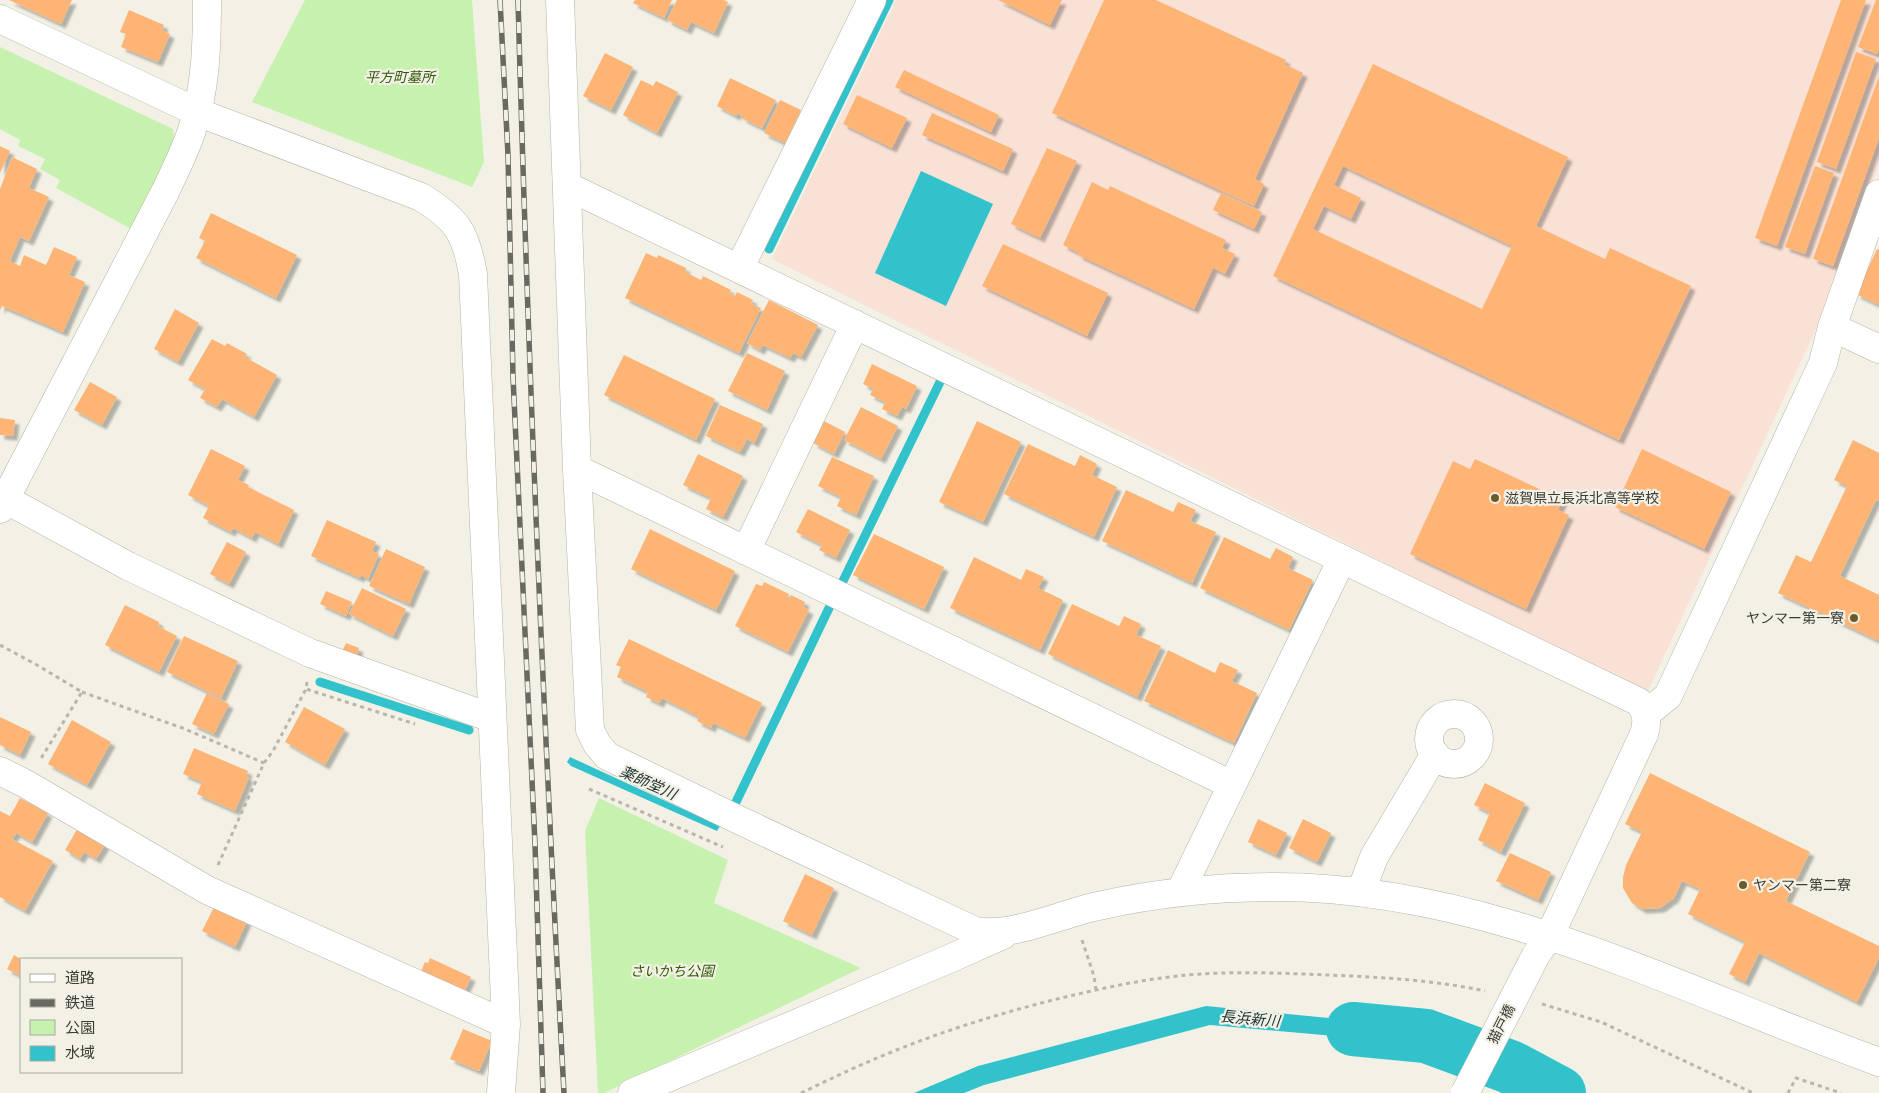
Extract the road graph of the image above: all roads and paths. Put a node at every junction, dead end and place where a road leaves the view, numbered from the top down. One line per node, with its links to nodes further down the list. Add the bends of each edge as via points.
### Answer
1 (207, 0): 5 (street, via 203,79)
2 (560, 0): 6 (street)
3 (872, 0): 8 (street)
4 (0, 19): 5 (street)
5 (197, 112): 13 (street, via 184,151 164,192); 20 (street, via 422,197 442,210 458,228 469,250 473,274)
6 (567, 186): 8 (street); 12 (street)
7 (1879, 194): 10 (street)
8 (739, 269): 9 (street)
9 (855, 324): 14 (street); 15 (street)
10 (1832, 328): 11 (street); 19 (street, via 1823,363 1668,696)
11 (1879, 349)
12 (577, 469): 14 (street); 30 (street, via 590,730 601,750 614,760 966,928 984,933)
13 (3, 504): 20 (street, via 310,653)
14 (746, 551): 25 (street)
15 (1342, 558): 19 (street, via 1633,698); 25 (street)
16 (0, 645): 18 (path)
17 (306, 689): 22 (path)
18 (82, 692): 22 (path, via 177,726); 24 (path)
19 (1646, 714): 31 (street, 猫戸橋, via 1644,734)
20 (492, 718): 35 (street)
21 (1435, 754): 27 (street, via 1374,857)
22 (264, 763): 26 (path)
23 (0, 771): 24 (street)
24 (26, 784): 26 (street)
25 (1232, 785): 28 (street)
26 (207, 890): 35 (street)
27 (1361, 891): 28 (street, via 1275,887); 31 (street, via 1487,916)
28 (1180, 892): 29 (street)
29 (1072, 912): 30 (street); 32 (path)
30 (1013, 930): 38 (street)
31 (1542, 946): 36 (street, via 1608,957); 40 (street, 猫戸橋, bridge)
32 (1096, 990): 33 (path, via 1188,975 1277,973 1407,980); 39 (path, via 955,1029 870,1061)
33 (1487, 992)
34 (1535, 1002): 41 (path, via 1601,1022)
35 (506, 1024): 37 (street)
36 (1879, 1062)
37 (501, 1093)
38 (632, 1093)
39 (801, 1093)
40 (1465, 1093)
41 (1753, 1093)
42 (1788, 1093): 43 (path, via 1796,1078)
43 (1840, 1093)

